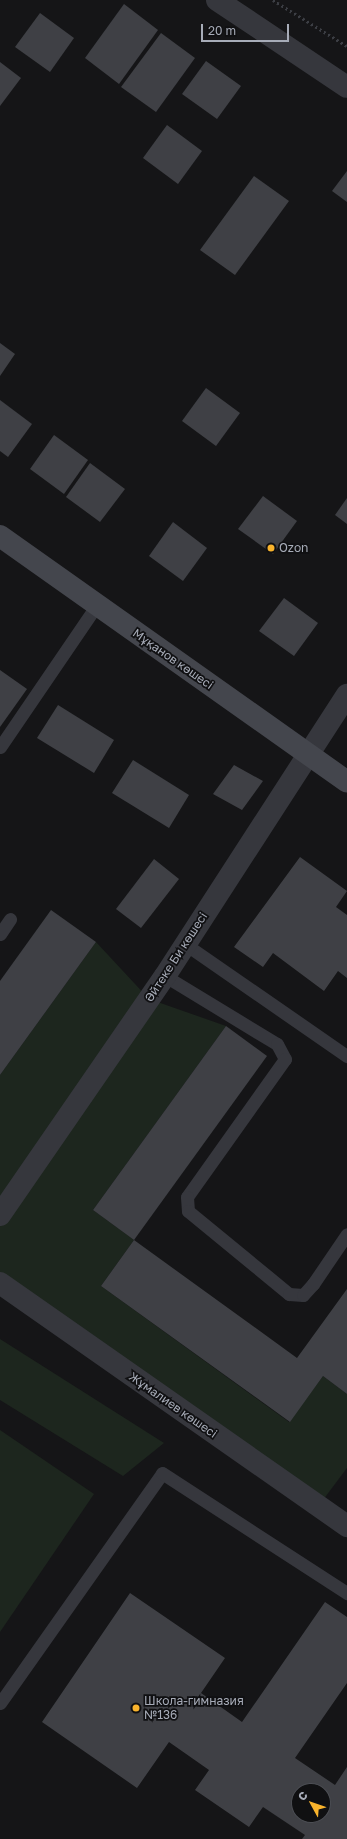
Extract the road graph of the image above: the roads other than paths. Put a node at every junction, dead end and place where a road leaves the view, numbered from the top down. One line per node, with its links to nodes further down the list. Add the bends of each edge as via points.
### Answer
1 (217, 0): 2 (street)
2 (347, 87)
3 (0, 536): 4 (main road, Мұқанов көшесі)
4 (97, 605): 6 (lane); 7 (main road, Мұқанов көшесі)
5 (347, 694): 7 (street, Әйтеке Би көшесі)
6 (0, 747)
7 (306, 754): 8 (main road, Мұқанов көшесі); 11 (street, Әйтеке Би көшесі)
8 (347, 782)
9 (10, 919): 10 (lane)
10 (0, 934)
11 (185, 944): 12 (street, Әйтеке Би көшесі); 13 (lane)
12 (165, 976): 14 (street, Әйтеке Би көшесі); 15 (lane, via 277,1044 285,1059 187,1197 188,1211 289,1294 303,1295)
13 (347, 1056)
14 (0, 1215)
15 (347, 1234)
16 (0, 1283): 17 (street, Жұмалиев көшесі)
17 (345, 1519)
18 (347, 1593): 19 (lane, via 162,1473)
19 (0, 1703)

